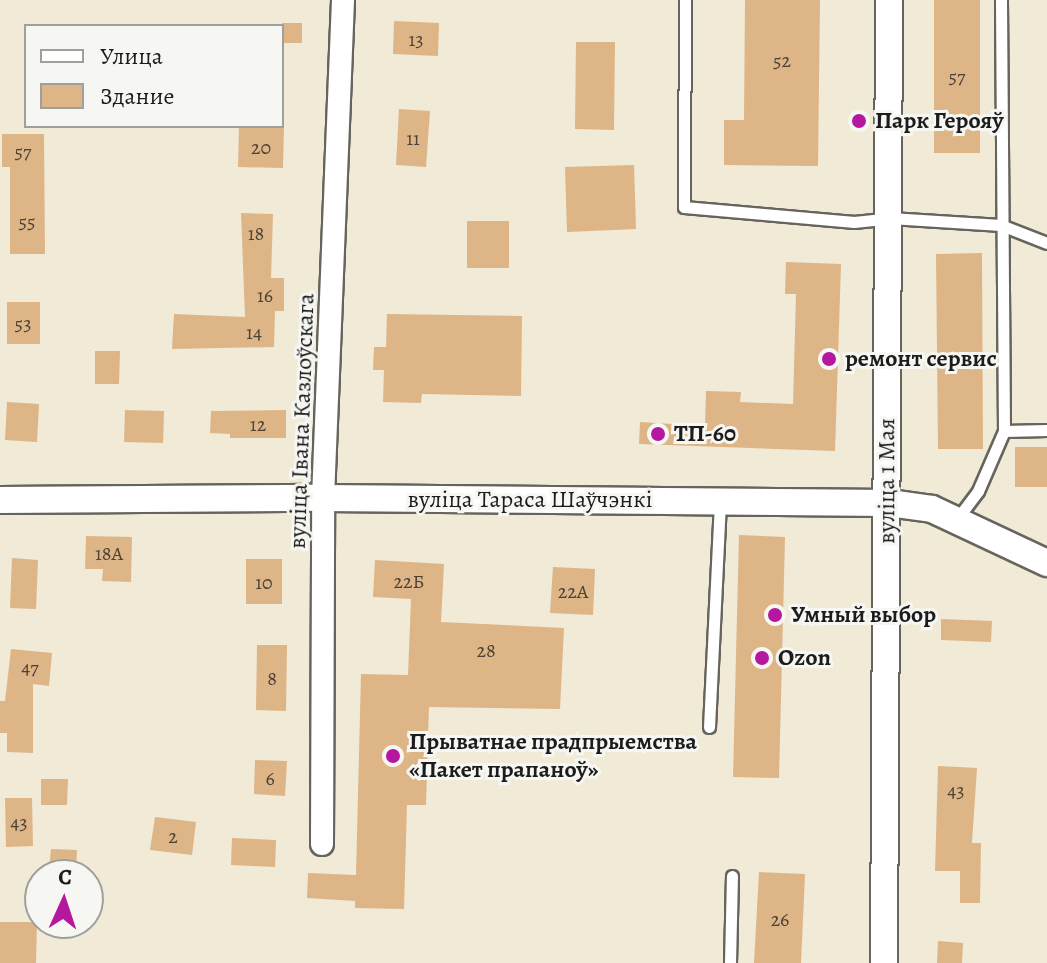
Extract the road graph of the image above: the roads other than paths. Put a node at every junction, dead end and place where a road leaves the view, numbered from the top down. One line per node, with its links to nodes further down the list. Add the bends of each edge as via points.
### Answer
1 (343, 0): 10 (street, вуліца Івана Казлоўскага)
2 (685, 0): 5 (lane, via 684,207 854,222)
3 (889, 0): 5 (street, вуліца 1 Мая)
4 (1001, 0): 6 (lane)
5 (890, 218): 6 (lane); 13 (street, вуліца 1 Мая)
6 (1001, 225): 7 (lane); 9 (lane)
7 (1047, 243)
8 (1047, 430): 9 (lane)
9 (1004, 431): 14 (lane, via 978,491)
10 (323, 498): 11 (street, вуліца Тараса Шаўчэнкі); 12 (street, вуліца Тараса Шаўчэнкі); 17 (street, вуліца Івана Казлоўскага)
11 (0, 500)
12 (720, 501): 13 (street, вуліца Тараса Шаўчэнкі); 16 (lane)
13 (889, 503): 14 (street, вуліца Тараса Шаўчэнкі, via 932,509); 20 (street, вуліца 1 Мая)
14 (955, 521): 15 (street, вуліца Тараса Шаўчэнкі)
15 (1047, 563)
16 (709, 727)
17 (322, 844)
18 (732, 876): 19 (lane)
19 (730, 963)
20 (884, 963)

